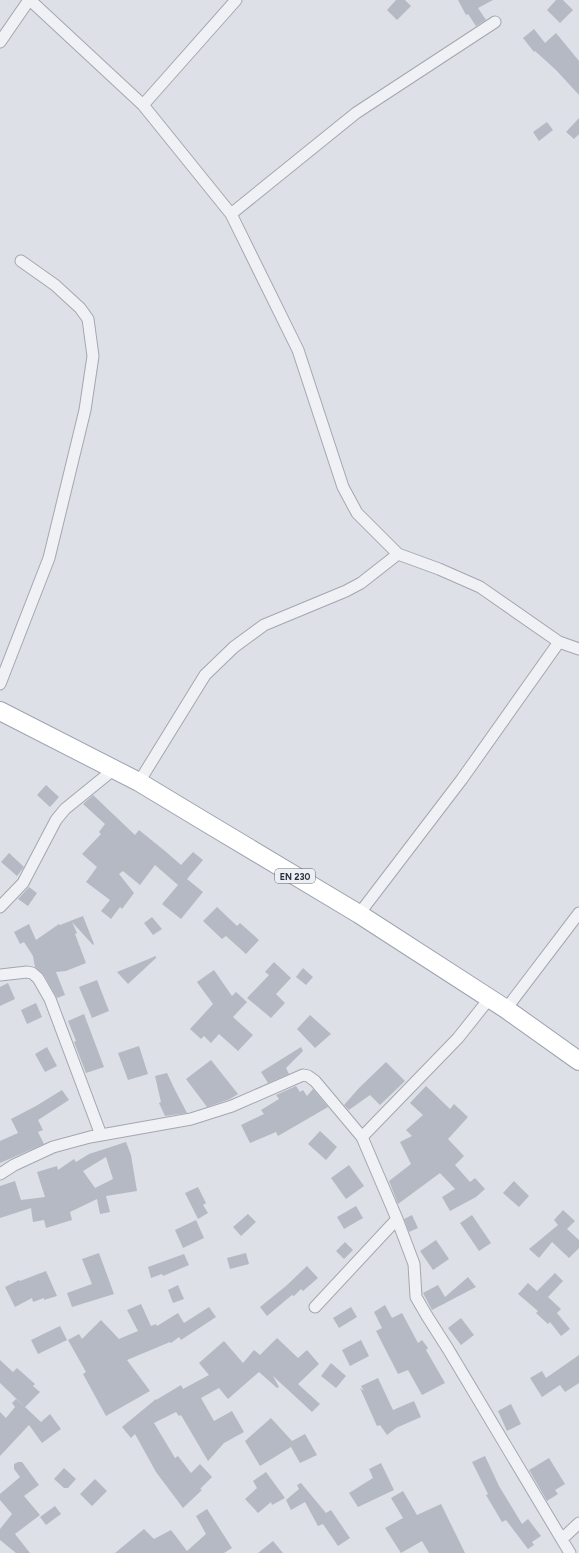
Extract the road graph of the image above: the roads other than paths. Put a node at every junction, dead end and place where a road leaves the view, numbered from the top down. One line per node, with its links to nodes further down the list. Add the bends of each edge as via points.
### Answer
1 (29, 0): 4 (street); 5 (street)
2 (236, 0): 5 (street)
3 (495, 22): 6 (street, via 356,113)
4 (0, 42)
5 (143, 105): 6 (street)
6 (231, 214): 8 (street, via 298,350 343,487 357,513)
7 (21, 261): 11 (street, via 55,285 80,308 88,319 93,356 86,410 49,558)
8 (398, 554): 9 (street, via 480,587); 14 (street, via 361,583 264,625 234,647 205,675)
9 (559, 642): 10 (street); 17 (street, via 462,779)
10 (579, 649)
11 (0, 684)
12 (0, 711): 13 (main road, EN 230)
13 (113, 770): 14 (main road, EN 230); 15 (street, via 65,809 56,820 23,883)
14 (139, 782): 17 (main road, EN 230)
15 (0, 907)
16 (579, 913): 20 (street)
17 (359, 914): 19 (main road, EN 230)
18 (0, 975): 22 (street, via 27,972 38,978 50,999)
19 (489, 999): 20 (main road, EN 230); 23 (street, via 458,1038)
20 (506, 1009): 21 (main road, EN 230)
21 (579, 1061)
22 (101, 1135): 23 (street, via 198,1117 232,1106 303,1075 315,1081); 24 (street, via 53,1146)
23 (362, 1137): 25 (street)
24 (0, 1174)
25 (397, 1219): 26 (street); 28 (street, via 414,1264 416,1297)
26 (315, 1307)
27 (579, 1523): 28 (street)
28 (562, 1539): 29 (street)
29 (570, 1553)

